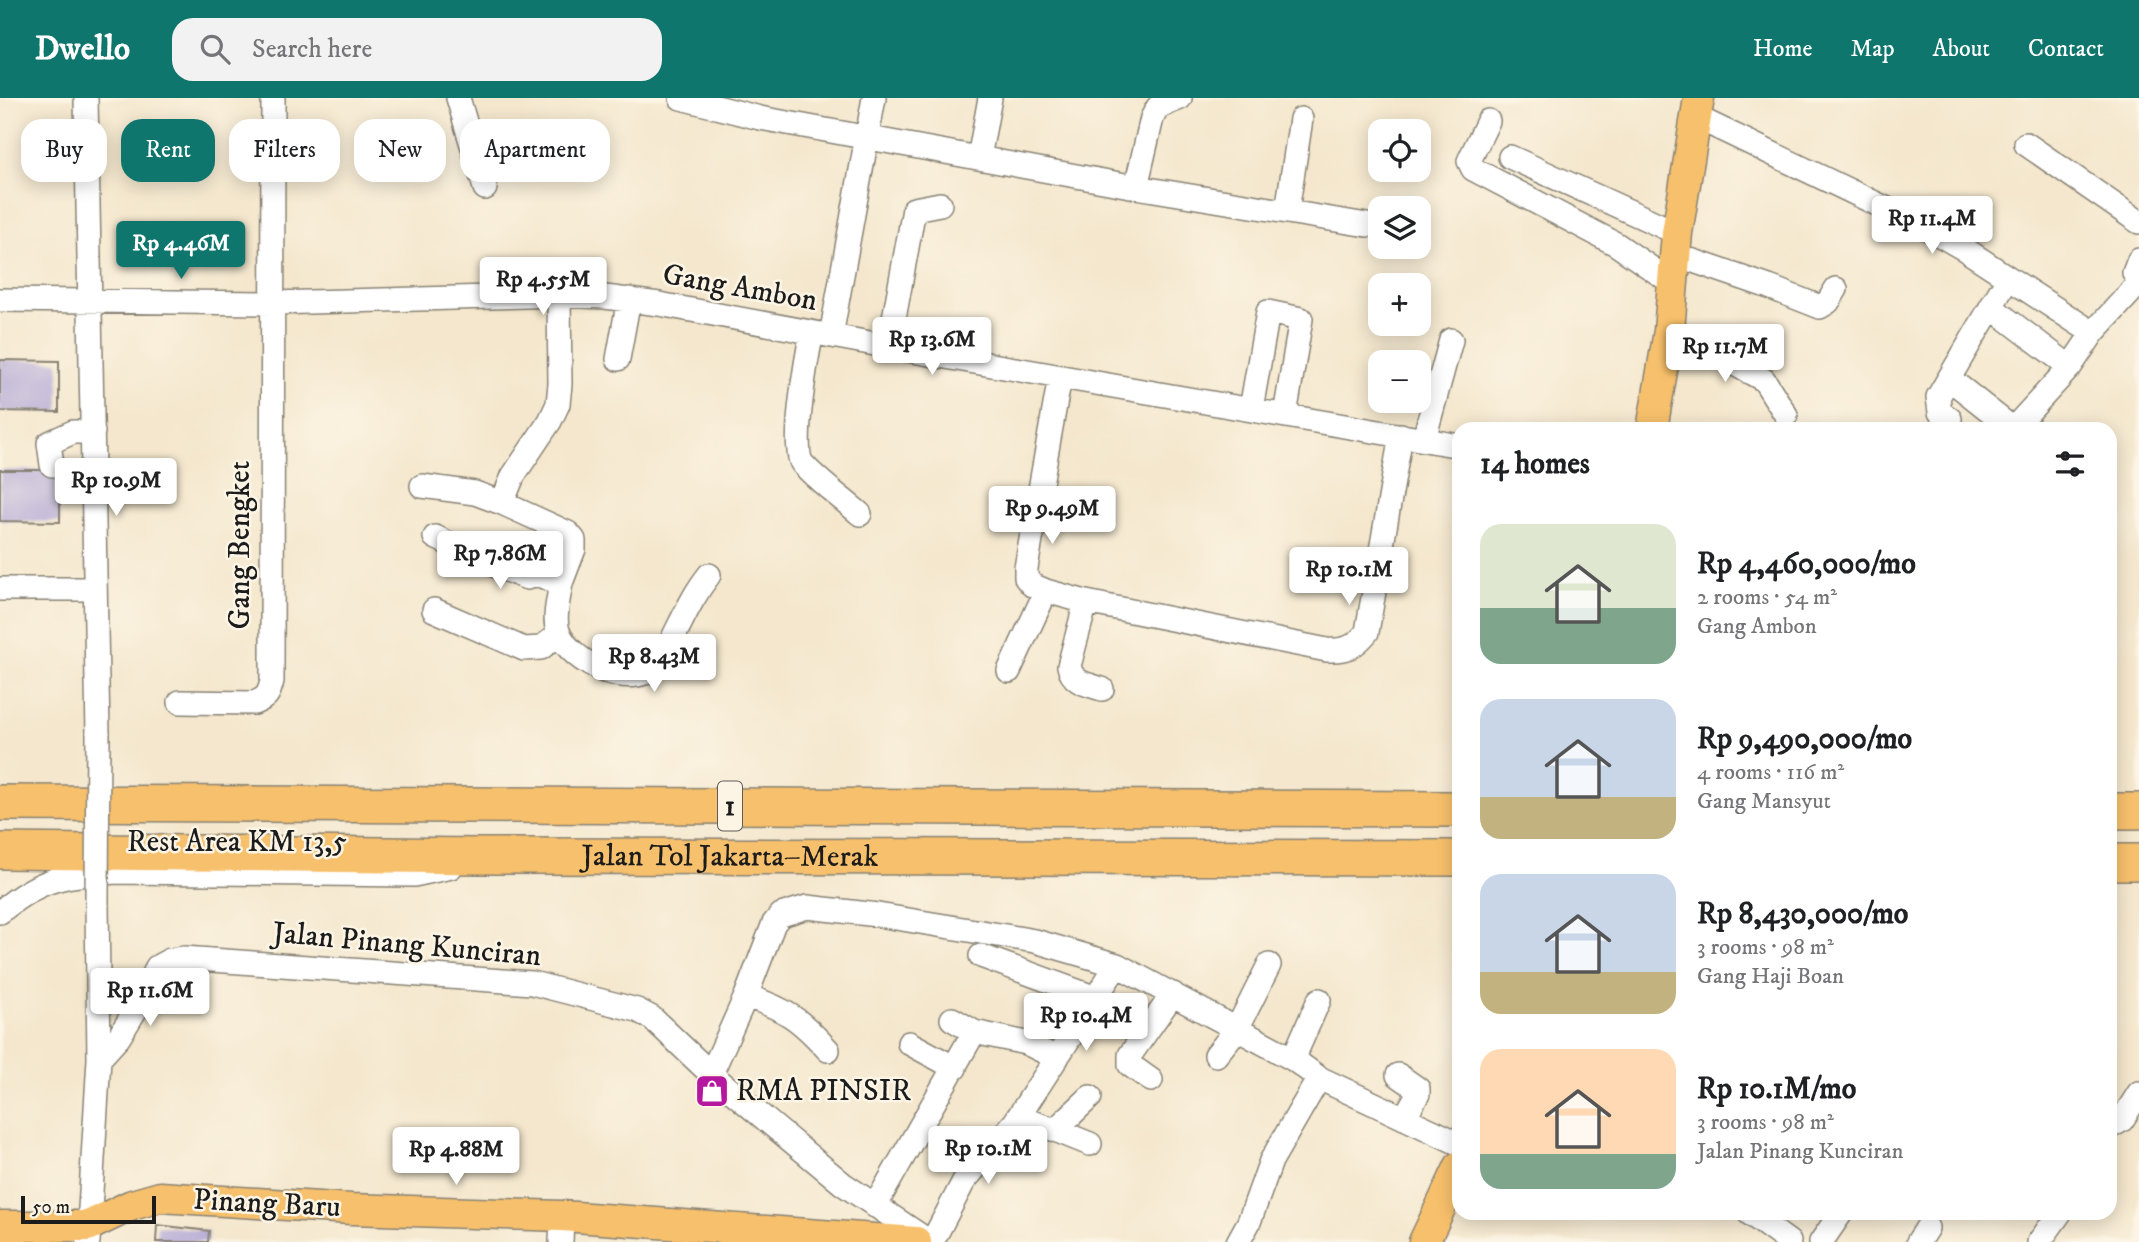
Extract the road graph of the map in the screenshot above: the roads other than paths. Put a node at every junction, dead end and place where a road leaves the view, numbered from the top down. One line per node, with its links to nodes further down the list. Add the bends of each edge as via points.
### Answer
1 (86, 98): 29 (street)
2 (273, 98): 30 (street)
3 (458, 98): 16 (street)
4 (681, 98): 11 (street, via 744,115)
5 (874, 98): 11 (street)
6 (990, 98): 14 (street)
7 (1180, 98): 15 (street, via 1158,107 1152,118)
8 (1697, 108): 21 (main road); 23 (street, via 1931,230)
9 (1301, 119): 18 (street)
10 (1488, 121): 21 (street, via 1469,161 1474,169 1616,244)
11 (866, 137): 14 (street); 34 (street)
12 (2026, 144): 19 (street)
13 (1510, 157): 21 (street)
14 (979, 158): 15 (street)
15 (1136, 187): 18 (street)
16 (485, 188)
17 (940, 204): 36 (street, via 914,209)
18 (1287, 211): 20 (street)
19 (2139, 222)
20 (1367, 225)
21 (1676, 257): 25 (street, via 1820,307); 32 (main road)
22 (2139, 260): 24 (street, via 2134,273)
23 (2008, 278): 31 (street); 33 (street)
24 (2139, 283): 33 (street)
25 (1836, 289)
26 (559, 295): 27 (street, Gang Ambon); 30 (street, Gang Ambon); 54 (street, via 558,404 513,476)
27 (629, 299): 34 (street, Gang Ambon); 37 (street)
28 (0, 300): 29 (street, Gang Ambon)
29 (89, 302): 30 (street, Gang Ambon); 48 (street)
30 (273, 303): 67 (street, Gang Bengket, via 270,692 254,703)
31 (1991, 307): 38 (street); 40 (street)
32 (1669, 331): 43 (street, via 1764,380); 45 (main road)
33 (2093, 333): 38 (street)
34 (822, 335): 36 (street, Gang Ambon); 55 (street, via 797,447 801,462)
35 (1451, 340): 50 (street)
36 (888, 346): 39 (street, Gang Ambon)
37 (618, 359)
38 (2070, 367): 47 (street)
39 (1060, 377): 41 (street, Gang Ambon); 61 (street, via 1026,568 1032,586)
40 (1951, 380): 44 (street, via 1938,397 1940,412); 46 (street)
41 (1251, 409): 42 (street, Gang Ambon); 42 (street, via 1268,312 1301,318)
42 (1285, 415): 49 (street, Gang Ambon)
43 (1786, 415)
44 (1950, 419)
45 (1654, 422)
46 (2004, 422)
47 (2019, 422)
48 (93, 432): 52 (street, via 73,432 50,443); 60 (street)
49 (1401, 435): 50 (street, Gang Ambon); 62 (street, via 1367,632 1344,651)
50 (1424, 439): 51 (street, Gang Ambon)
51 (1452, 444)
52 (52, 465)
53 (422, 486): 54 (street, via 475,493)
54 (502, 503): 58 (street, via 574,540)
55 (860, 514)
56 (435, 537): 58 (street, via 527,578 535,574)
57 (709, 575): 64 (street, via 694,594 662,662 642,676 590,664)
58 (561, 583): 64 (street)
59 (0, 589): 60 (street)
60 (95, 589): 92 (street, bridge)
61 (1046, 592): 62 (street); 65 (street)
62 (1086, 602): 66 (street, via 1070,674)
63 (434, 610): 64 (street, via 524,649 541,648)
64 (559, 634)
65 (1009, 671)
66 (1101, 690)
67 (180, 702)
68 (0, 803): 69 (highway, Jalan Tol Jakarta–Merak / 1)
69 (1452, 809)
70 (2117, 811): 71 (highway)
71 (2139, 811)
72 (0, 851): 73 (highway, Jalan Tol Jakarta–Merak / 1)
73 (480, 856): 74 (highway, Jalan Tol Jakarta–Merak / 1); 77 (street, Rest Area KM 13,5, via 455,867 414,875 77,874 38,885)
74 (1452, 858)
75 (2117, 862): 76 (highway)
76 (2139, 862)
77 (0, 912)
78 (981, 956): 83 (street)
79 (1117, 965): 81 (street); 82 (street, via 1035,941 807,907 781,915 774,923); 83 (street)
80 (1269, 965): 86 (street)
81 (1173, 994): 86 (street); 98 (street, via 1130,1055 1130,1065)
82 (746, 996): 89 (street, via 776,1006 804,1023); 95 (street)
83 (1096, 998): 91 (street)
84 (1319, 1000): 93 (street)
85 (952, 1019): 87 (street)
86 (1237, 1029): 90 (street); 93 (street)
87 (975, 1032): 91 (street, via 1026,1043); 94 (street)
88 (909, 1043): 94 (street)
89 (828, 1050)
90 (1216, 1055)
91 (1057, 1058): 101 (street)
92 (99, 1059): 95 (street, Jalan Pinang Kunciran, via 119,1037 157,967 184,958 532,983 637,1010 652,1018); 114 (street)
93 (1293, 1059): 97 (street)
94 (955, 1068): 108 (street)
95 (711, 1074): 108 (street, Jalan Pinang Kunciran)
96 (1398, 1075): 102 (street, via 1418,1089)
97 (1319, 1078): 102 (street); 117 (street, via 1270,1161)
98 (1151, 1080)
99 (2139, 1093): 103 (street)
100 (1090, 1097): 104 (street)
101 (1018, 1117): 104 (street); 116 (street, via 964,1181)
102 (1404, 1118): 105 (street)
103 (2117, 1123)
104 (1055, 1130): 106 (street)
105 (1452, 1140)
106 (1090, 1144)
107 (1452, 1183): 118 (main road)
108 (875, 1206): 116 (street, Jalan Pinang Kunciran)
109 (1759, 1220): 119 (street)
110 (1836, 1220): 120 (street)
111 (2055, 1220): 121 (street)
112 (0, 1226): 114 (main road, Pinang Baru)
113 (561, 1229): 114 (main road, Pinang Baru, via 351,1209 160,1198 132,1205); 115 (main road, Pinang Baru)
114 (88, 1234)
115 (916, 1242)
116 (931, 1242)
117 (1238, 1242)
118 (1424, 1242)
119 (1789, 1242)
120 (1821, 1242)
121 (2039, 1242)

